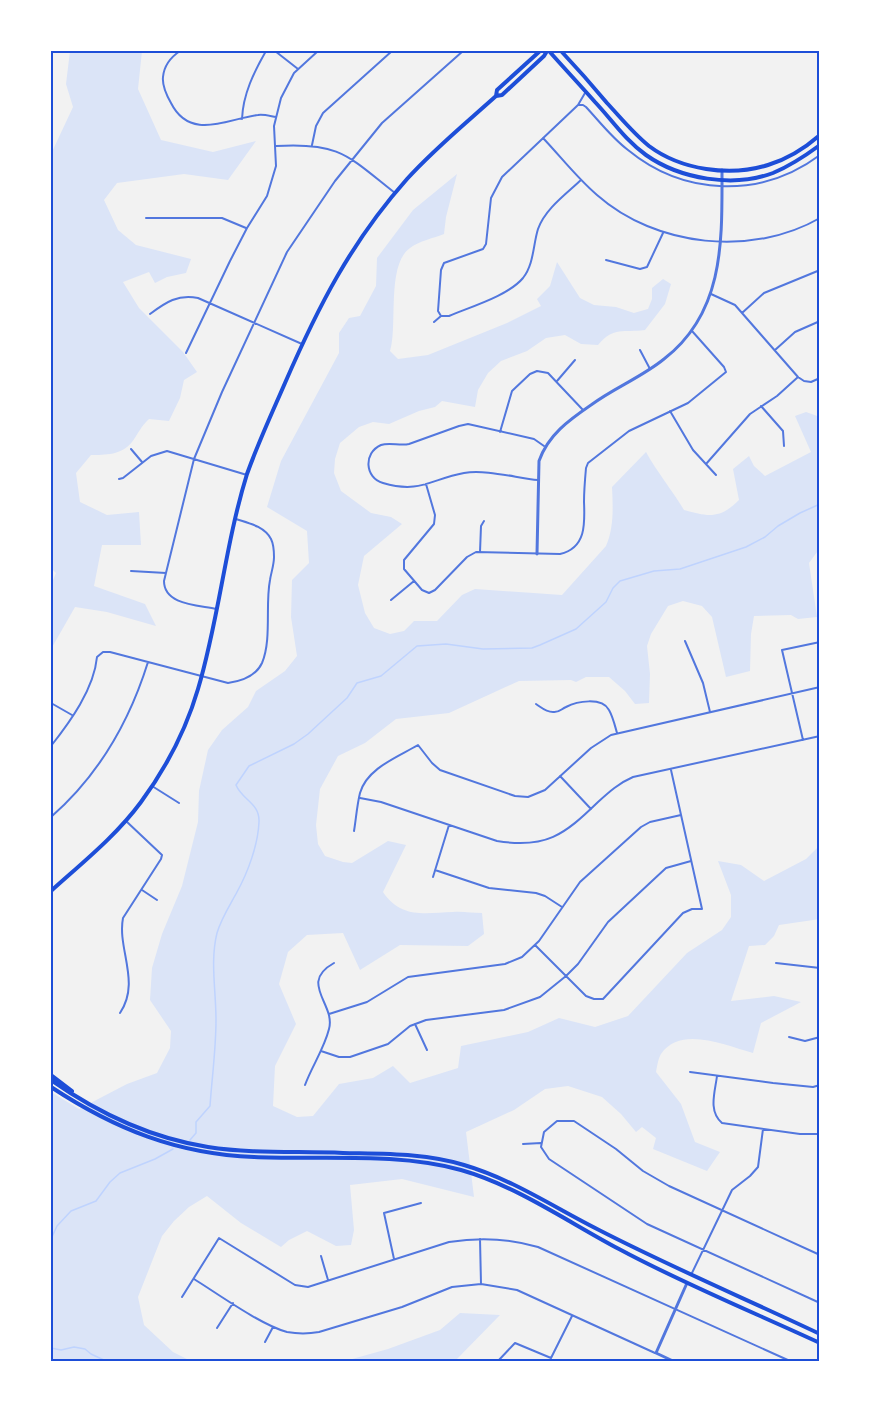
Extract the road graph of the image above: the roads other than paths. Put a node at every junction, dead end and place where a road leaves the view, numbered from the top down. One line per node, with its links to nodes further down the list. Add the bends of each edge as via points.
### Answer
1 (180, 51): 15 (street, via 166,65 162,78 179,117 204,126)
2 (266, 51): 15 (street, via 252,77)
3 (275, 51): 10 (street)
4 (318, 51): 10 (street)
5 (392, 51): 18 (street, via 323,113)
6 (463, 51): 22 (street, via 382,123)
7 (540, 51): 12 (main road, via 497,90)
8 (548, 51): 11 (main road); 12 (main road, via 502,95)
9 (561, 51): 23 (main road, via 630,129 651,147 687,165)
10 (298, 69): 14 (street, via 288,83)
11 (586, 93): 13 (street); 25 (main road, via 629,140 659,163 684,173)
12 (496, 96): 27 (main road)
13 (578, 105): 17 (street); 26 (street, via 586,107 627,150 663,173 694,184)
14 (276, 117): 15 (street); 20 (street)
15 (242, 119)
16 (820, 135): 23 (main road, via 768,166)
17 (543, 138): 24 (street); 39 (street, via 497,184 483,249 444,263 438,311)
18 (312, 145): 20 (street); 22 (street)
19 (820, 145): 25 (main road, via 795,163 770,174)
20 (276, 146): 30 (street, via 274,178)
21 (820, 155): 26 (street, via 775,180)
22 (352, 159): 27 (street); 42 (street, via 287,252)
23 (722, 170): 25 (street)
24 (581, 180): 31 (street, via 625,215); 39 (street, via 549,210 538,227 530,266 523,278 510,289)
25 (722, 180): 26 (street)
26 (722, 188): 32 (street)
27 (395, 193): 44 (main road, via 356,243)
28 (146, 218): 30 (street, via 222,218)
29 (820, 218): 32 (street, via 792,232 764,239)
30 (247, 228): 36 (street)
31 (663, 232): 32 (street); 33 (street, via 647,267)
32 (719, 241): 35 (street)
33 (606, 261)
34 (820, 270): 37 (street, via 769,290)
35 (711, 294): 37 (street, via 730,301); 43 (street)
36 (210, 303): 38 (street, via 180,297 168,300); 42 (street); 47 (street)
37 (742, 313): 46 (street)
38 (150, 314)
39 (441, 316): 41 (street)
40 (820, 321): 46 (street, via 795,332)
41 (434, 322)
42 (253, 323): 44 (street); 60 (street)
43 (692, 331): 49 (street); 55 (street, via 724,367 724,374 688,404)
44 (302, 344): 63 (main road)
45 (640, 350): 49 (street)
46 (775, 350): 50 (street)
47 (186, 353)
48 (574, 360): 52 (street)
49 (650, 369): 54 (street)
50 (798, 377): 51 (street, via 811,382); 53 (street)
51 (820, 378)
52 (557, 381): 54 (street); 56 (street, via 548,373 530,374 509,397)
53 (761, 406): 58 (street, via 783,431); 62 (street)
54 (583, 410): 57 (street)
55 (670, 411): 62 (street); 71 (street, via 629,431 588,463 585,529 580,541 566,553)
56 (501, 432): 57 (street, via 534,439); 67 (street, via 468,424 401,446 385,444 370,455 368,470 380,482 401,488)
57 (544, 446): 66 (street)
58 (784, 446)
59 (131, 449): 61 (street)
60 (194, 459): 61 (street, via 167,451); 63 (street); 73 (street)
61 (142, 462): 65 (street)
62 (706, 464): 64 (street)
63 (247, 475): 68 (main road)
64 (716, 475)
65 (119, 479)
66 (538, 480): 67 (street, via 465,472); 71 (street)
67 (426, 484): 74 (street, via 434,524 403,565)
68 (234, 518): 76 (main road); 80 (street, via 260,528 271,539 274,556 266,651 262,665 240,681 228,683)
69 (484, 521): 70 (street)
70 (480, 552): 71 (street); 74 (street, via 467,557 429,593)
71 (537, 554)
72 (131, 571): 73 (street)
73 (166, 573): 76 (street, via 164,586 175,600)
74 (414, 581): 75 (street)
75 (391, 600)
76 (216, 609): 80 (main road)
77 (685, 641): 85 (street, via 703,683)
78 (820, 642): 82 (street, via 782,650)
79 (148, 662): 80 (street); 86 (street, via 103,652 97,657); 98 (street, via 119,735 84,784)
80 (202, 675): 93 (main road, via 180,736)
81 (820, 687): 82 (street)
82 (793, 694): 85 (street); 89 (street)
83 (51, 703): 86 (street)
84 (536, 704): 87 (street, via 545,711 559,712 568,706 602,702 609,709)
85 (710, 712): 87 (street)
86 (73, 716): 90 (street)
87 (617, 733): 92 (street, via 599,742)
88 (820, 736): 89 (street)
89 (803, 740): 91 (street)
90 (51, 746)
91 (671, 770): 96 (street, via 623,781); 97 (street)
92 (560, 776): 94 (street, via 536,795 515,796 440,770 418,745 374,771); 96 (street)
93 (152, 786): 95 (street); 99 (main road)
94 (360, 798): 100 (street); 101 (street)
95 (179, 803)
96 (591, 809): 100 (street, via 567,830 536,843 497,841)
97 (681, 815): 102 (street); 108 (street, via 641,827 580,882)
98 (51, 817)
99 (126, 820): 105 (street, via 162,855); 106 (main road)
100 (449, 825): 103 (street)
101 (354, 831)
102 (691, 861): 113 (street, via 666,868 608,922); 113 (street, via 702,909 683,914 603,999 586,996)
103 (435, 870): 104 (street); 108 (street, via 489,888 536,893)
104 (433, 877)
105 (141, 889): 107 (street); 114 (street, via 121,928 128,987)
106 (51, 891)
107 (157, 900)
108 (562, 907): 109 (street)
109 (535, 945): 113 (street); 115 (street, via 506,964 408,977 367,1002)
110 (334, 963): 115 (street, via 318,979 320,997)
111 (776, 963): 112 (street)
112 (820, 968)
113 (566, 976): 116 (street, via 540,997 514,1008)
114 (120, 1013)
115 (329, 1014): 120 (street, via 330,1028)
116 (415, 1024): 119 (street); 120 (street, via 388,1044 350,1057)
117 (789, 1037): 118 (street, via 805,1041)
118 (820, 1037)
119 (427, 1050)
120 (321, 1051): 125 (street)
121 (690, 1072): 123 (street)
122 (51, 1075): 128 (main road)
123 (717, 1076): 126 (street); 129 (street, via 713,1107 718,1119 726,1125)
124 (51, 1080): 128 (main road)
125 (305, 1085)
126 (820, 1085)
127 (51, 1087): 140 (main road, via 137,1134 203,1152 410,1161 462,1171 516,1193)
128 (84, 1101): 141 (main road, via 139,1128 208,1147 408,1154 464,1165 496,1177)
129 (764, 1129): 130 (street); 134 (street, via 758,1167 732,1190)
130 (820, 1134)
131 (541, 1143): 132 (street); 134 (street, via 552,1123 574,1121 655,1179); 136 (street, via 549,1159 629,1214)
132 (523, 1144)
133 (421, 1203): 139 (street, via 384,1213)
134 (721, 1210): 136 (street); 137 (street)
135 (480, 1238): 139 (street, via 449,1242); 146 (street); 150 (street, via 538,1247)
136 (702, 1251): 141 (street); 149 (street)
137 (820, 1255)
138 (321, 1256): 143 (street)
139 (394, 1259): 143 (street)
140 (667, 1273): 141 (main road); 145 (main road)
141 (691, 1275): 144 (main road)
142 (194, 1279): 143 (street, via 219,1238 295,1285 308,1287); 147 (street); 148 (street)
143 (328, 1280)
144 (703, 1280): 145 (main road); 154 (main road)
145 (687, 1283): 150 (street); 156 (main road)
146 (481, 1284): 151 (street, via 517,1290); 152 (street, via 452,1287 319,1332 295,1333)
147 (182, 1297)
148 (233, 1303): 152 (street); 153 (street)
149 (820, 1303)
150 (675, 1310): 157 (street); 160 (street)
151 (573, 1316): 157 (street); 158 (street, via 551,1358 515,1343)
152 (273, 1327): 155 (street)
153 (217, 1328)
154 (820, 1334)
155 (265, 1342)
156 (820, 1343)
157 (656, 1353): 159 (street)
158 (498, 1361)
159 (673, 1361)
160 (790, 1361)

